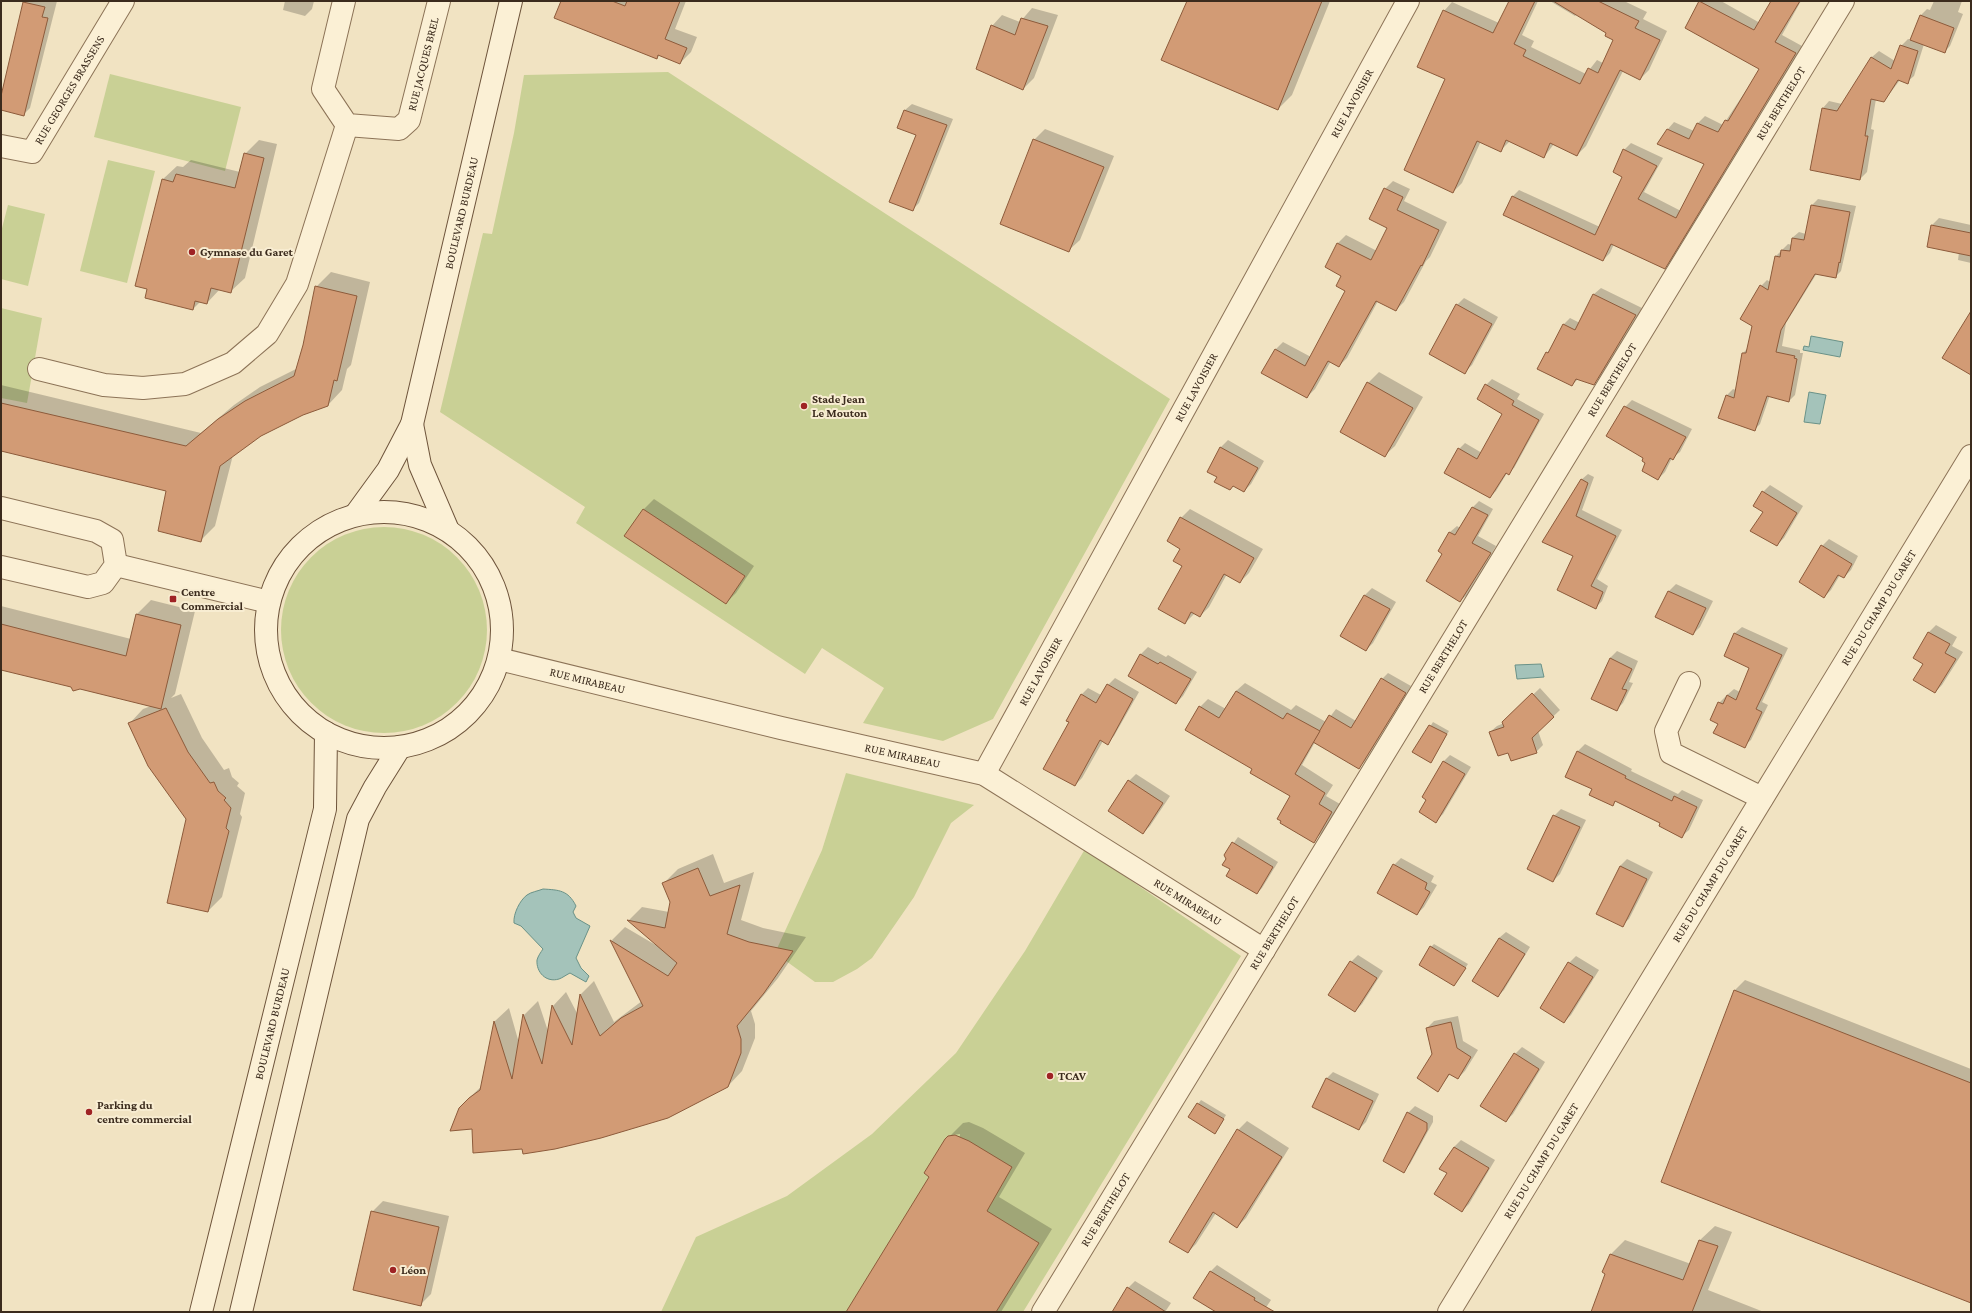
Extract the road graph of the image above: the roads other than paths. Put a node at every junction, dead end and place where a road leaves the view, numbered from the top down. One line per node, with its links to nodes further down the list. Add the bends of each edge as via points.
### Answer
1 (123, 1): 8 (street, RUE GEORGES BRASSENS, via 32,152)
2 (344, 1): 7 (street, via 323,89)
3 (439, 1): 7 (street, RUE JACQUES BREL, via 409,120 398,129)
4 (511, 1): 10 (street, BOULEVARD BURDEAU)
5 (1408, 1): 22 (street, RUE LAVOISIER)
6 (1843, 1): 24 (street, RUE BERTHELOT)
7 (347, 125): 9 (street, via 297,284 267,334 233,363 185,384 143,388 104,385)
8 (1, 146)
9 (39, 369)
10 (412, 424): 13 (street, BOULEVARD BURDEAU, via 388,470); 14 (street, BOULEVARD BURDEAU, via 420,465)
11 (1971, 456): 23 (street, RUE DU CHAMP DU GARET)
12 (1, 508): 15 (street, via 96,531 112,540)
13 (356, 514): 14 (street, via 387,511 410,514); 17 (street, via 326,526 300,546 281,572)
14 (447, 528): 18 (street, via 475,553 494,585 503,621)
15 (116, 565): 16 (street, via 104,584 88,588); 17 (street)
16 (1, 567)
17 (269, 602): 20 (street, via 266,632 270,663 283,691 302,715)
18 (499, 659): 21 (street, via 486,691 463,718 433,738); 22 (street, RUE MIRABEAU, via 781,728)
19 (1689, 683): 23 (street, via 1666,731 1672,753)
20 (326, 733): 21 (street, via 350,743 374,748); 25 (street, BOULEVARD BURDEAU, via 325,808)
21 (400, 747): 26 (street, via 358,819)
22 (984, 774): 24 (street, RUE MIRABEAU)
23 (1762, 798): 28 (street, RUE DU CHAMP DU GARET)
24 (1264, 950): 27 (street, RUE BERTHELOT)
25 (201, 1312)
26 (242, 1312)
27 (1043, 1312)
28 (1449, 1312)

